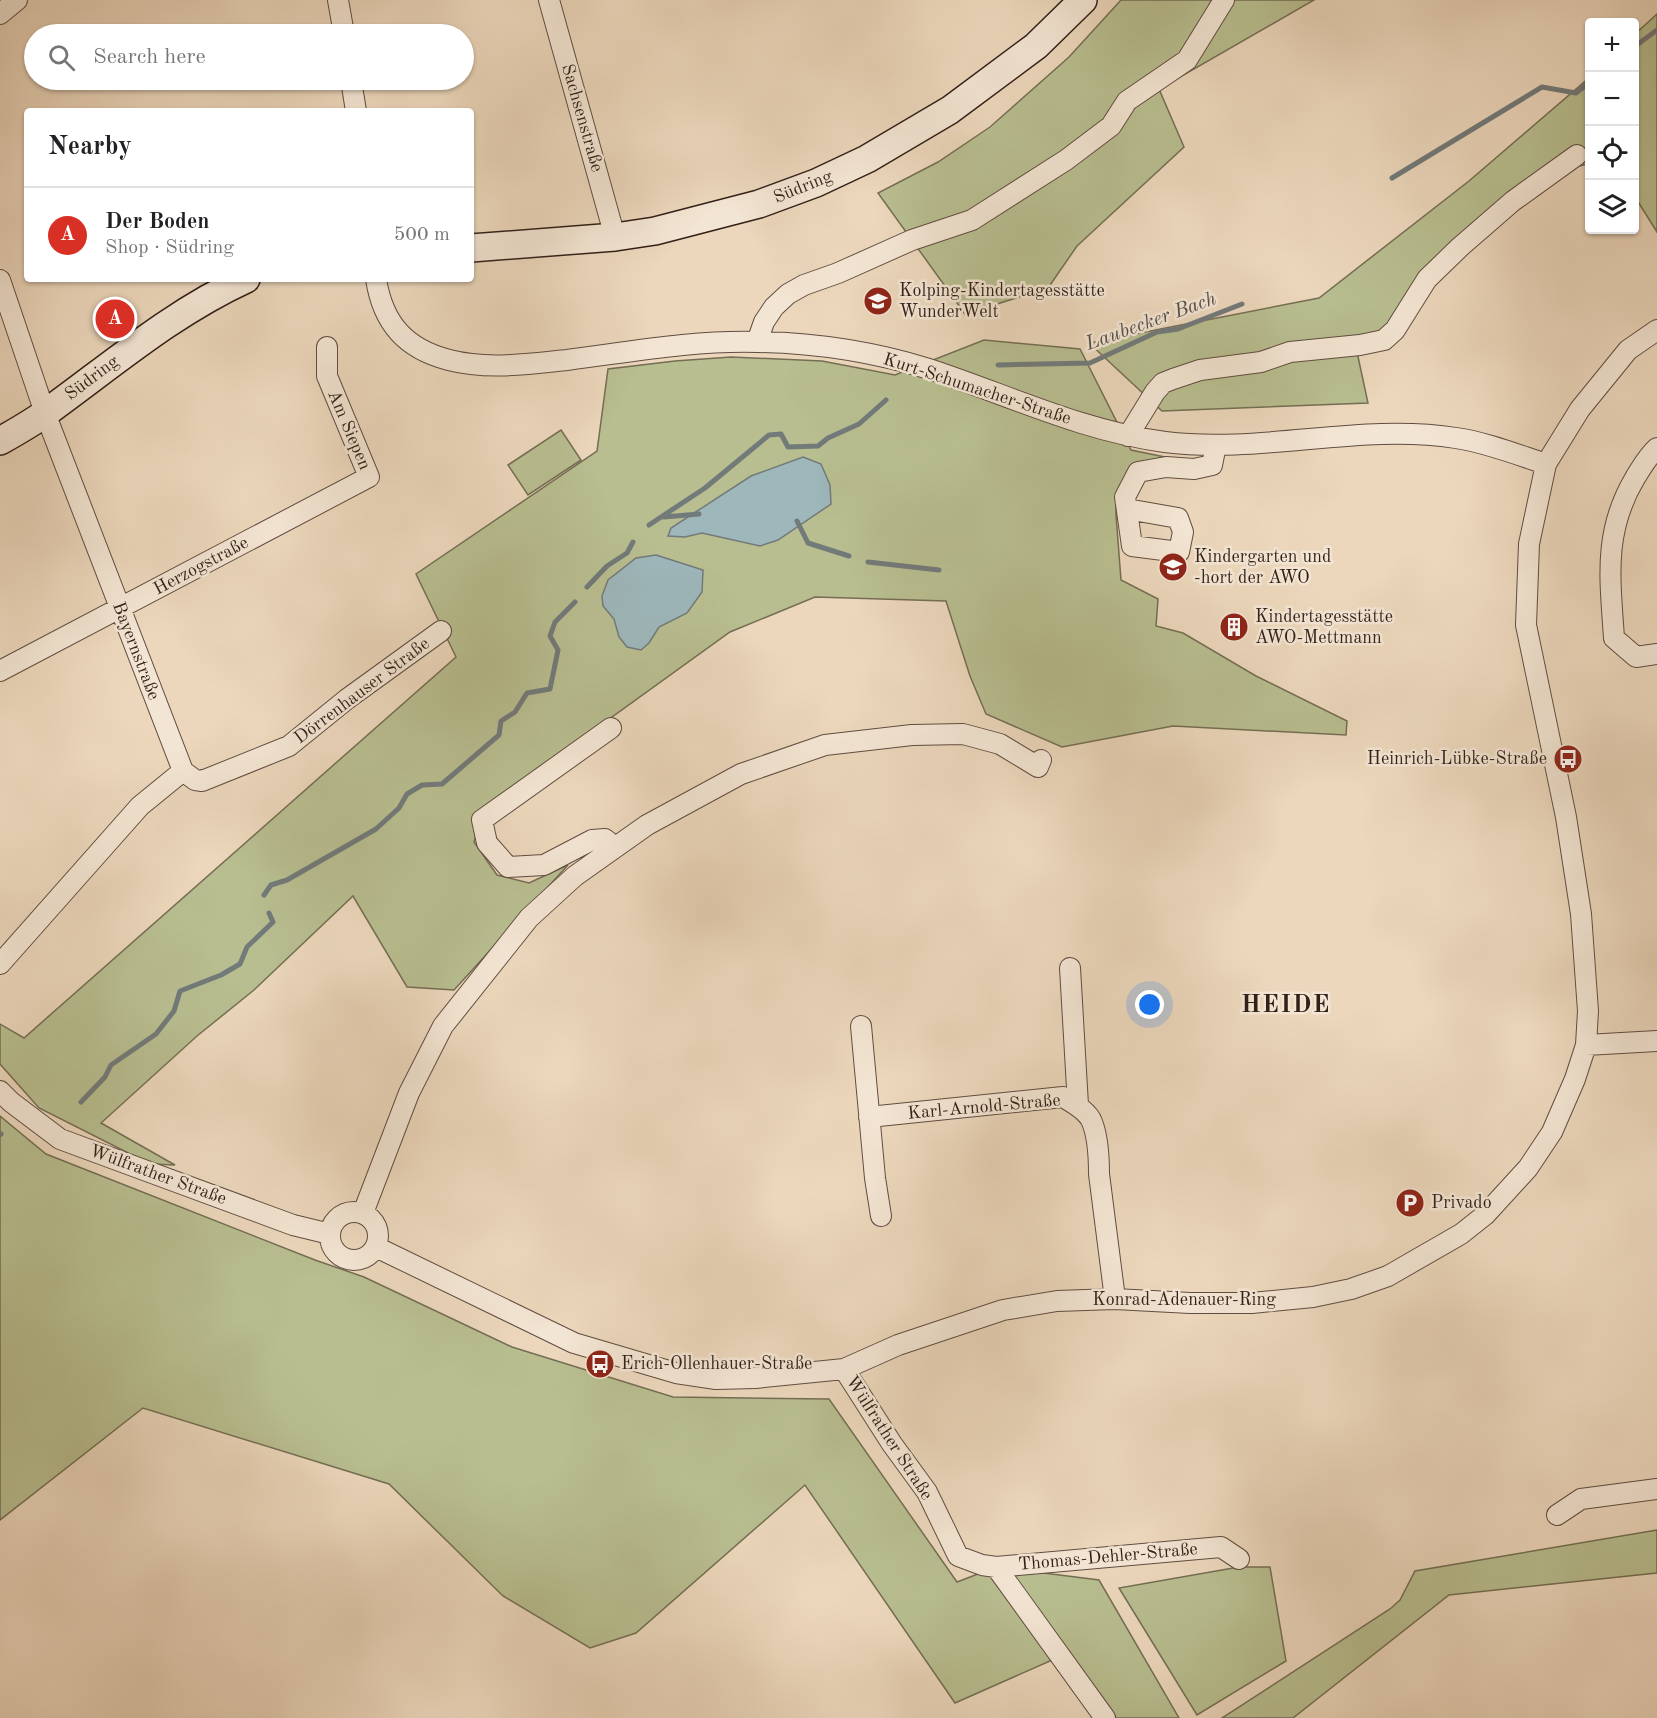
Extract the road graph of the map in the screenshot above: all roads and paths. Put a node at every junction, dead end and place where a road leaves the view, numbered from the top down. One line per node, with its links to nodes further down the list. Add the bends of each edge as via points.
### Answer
1 (17, 0): 6 (street)
2 (339, 0): 7 (street)
3 (549, 0): 11 (street, Sachsenstraße)
4 (1083, 0): 11 (street, Südring, via 1036,46 950,110 867,159 759,204 655,231)
5 (1224, 0): 17 (street, via 1186,60 1126,101 1112,126 1066,160 972,220 912,240 788,294 764,322)
6 (0, 14)
7 (343, 24)
8 (353, 90): 9 (street)
9 (356, 108)
10 (1577, 155): 20 (street, via 1513,201 1426,279 1395,330 1384,340 1290,352 1261,362 1200,370 1173,379 1155,392)
11 (615, 237): 12 (street, Südring)
12 (474, 248)
13 (0, 280): 19 (street, Bayernstraße)
14 (240, 282): 19 (street, Südring, via 175,317)
15 (377, 282): 17 (street, Kurt-Schumacher-Straße, via 386,317 410,342 429,353 469,364 532,364 652,348)
16 (1657, 330): 24 (street, Konrad-Adenauer-Ring, via 1628,350 1580,409)
17 (757, 342): 20 (street, Kurt-Schumacher-Straße, via 888,358)
18 (327, 347): 25 (street, Am Siepen, via 327,376)
19 (45, 414): 21 (street, Südring); 27 (street, Bayernstraße)
20 (1128, 436): 22 (street, Kurt-Schumacher-Straße)
21 (0, 441)
22 (1216, 445): 24 (street, Kurt-Schumacher-Straße, via 1403,434 1458,438); 26 (street, via 1212,465 1138,472 1125,497)
23 (1657, 448): 29 (street, via 1626,494 1614,528 1610,564 1614,638 1636,657)
24 (1546, 464): 39 (street, Konrad-Adenauer-Ring, via 1529,544 1526,625 1566,818 1581,914 1588,1011)
25 (369, 477): 27 (street, Herzogstraße)
26 (1127, 509)
27 (120, 609): 30 (street, Herzogstraße); 33 (street, Bayernstraße)
28 (441, 631): 33 (street, Dörrenhauser Straße, via 289,746 202,781)
29 (1657, 654)
30 (0, 671)
31 (611, 728): 34 (street, via 482,820 487,843 508,867 544,866 592,840 604,839)
32 (1041, 760): 34 (street, via 1038,766 1000,744 963,734 912,735 825,745 741,774)
33 (183, 771): 35 (street, via 140,806)
34 (615, 847): 43 (street, via 575,876 529,918 443,1026 409,1093)
35 (0, 964)
36 (1070, 969): 41 (street)
37 (861, 1026): 42 (street)
38 (1657, 1041): 39 (street)
39 (1586, 1046): 47 (street, Konrad-Adenauer-Ring, via 1552,1132 1528,1168 1485,1215 1415,1262 1351,1289 1313,1297 1252,1303)
40 (0, 1091): 45 (street, Wülfrather Straße, via 60,1139 293,1225)
41 (1078, 1106): 42 (street, Karl-Arnold-Straße, via 1064,1097); 47 (street, Karl-Arnold-Straße, via 1092,1120)
42 (869, 1117): 44 (street)
43 (363, 1213): 45 (street, via 341,1215); 46 (street, via 377,1227)
44 (881, 1216)
45 (330, 1234): 46 (street, via 331,1245 347,1260 369,1256)
46 (376, 1247): 48 (street, Wülfrather Straße, via 574,1343 676,1373 745,1378)
47 (1115, 1299): 48 (street, Konrad-Adenauer-Ring, via 1057,1301 1003,1310 898,1345)
48 (844, 1369): 52 (street, Wülfrather Straße, via 927,1492 958,1556)
49 (1657, 1489): 50 (street, via 1581,1499)
50 (1557, 1515)
51 (1239, 1559): 52 (street, Thomas-Dehler-Straße, via 1221,1547)
52 (996, 1567): 53 (street)
53 (1105, 1718)

